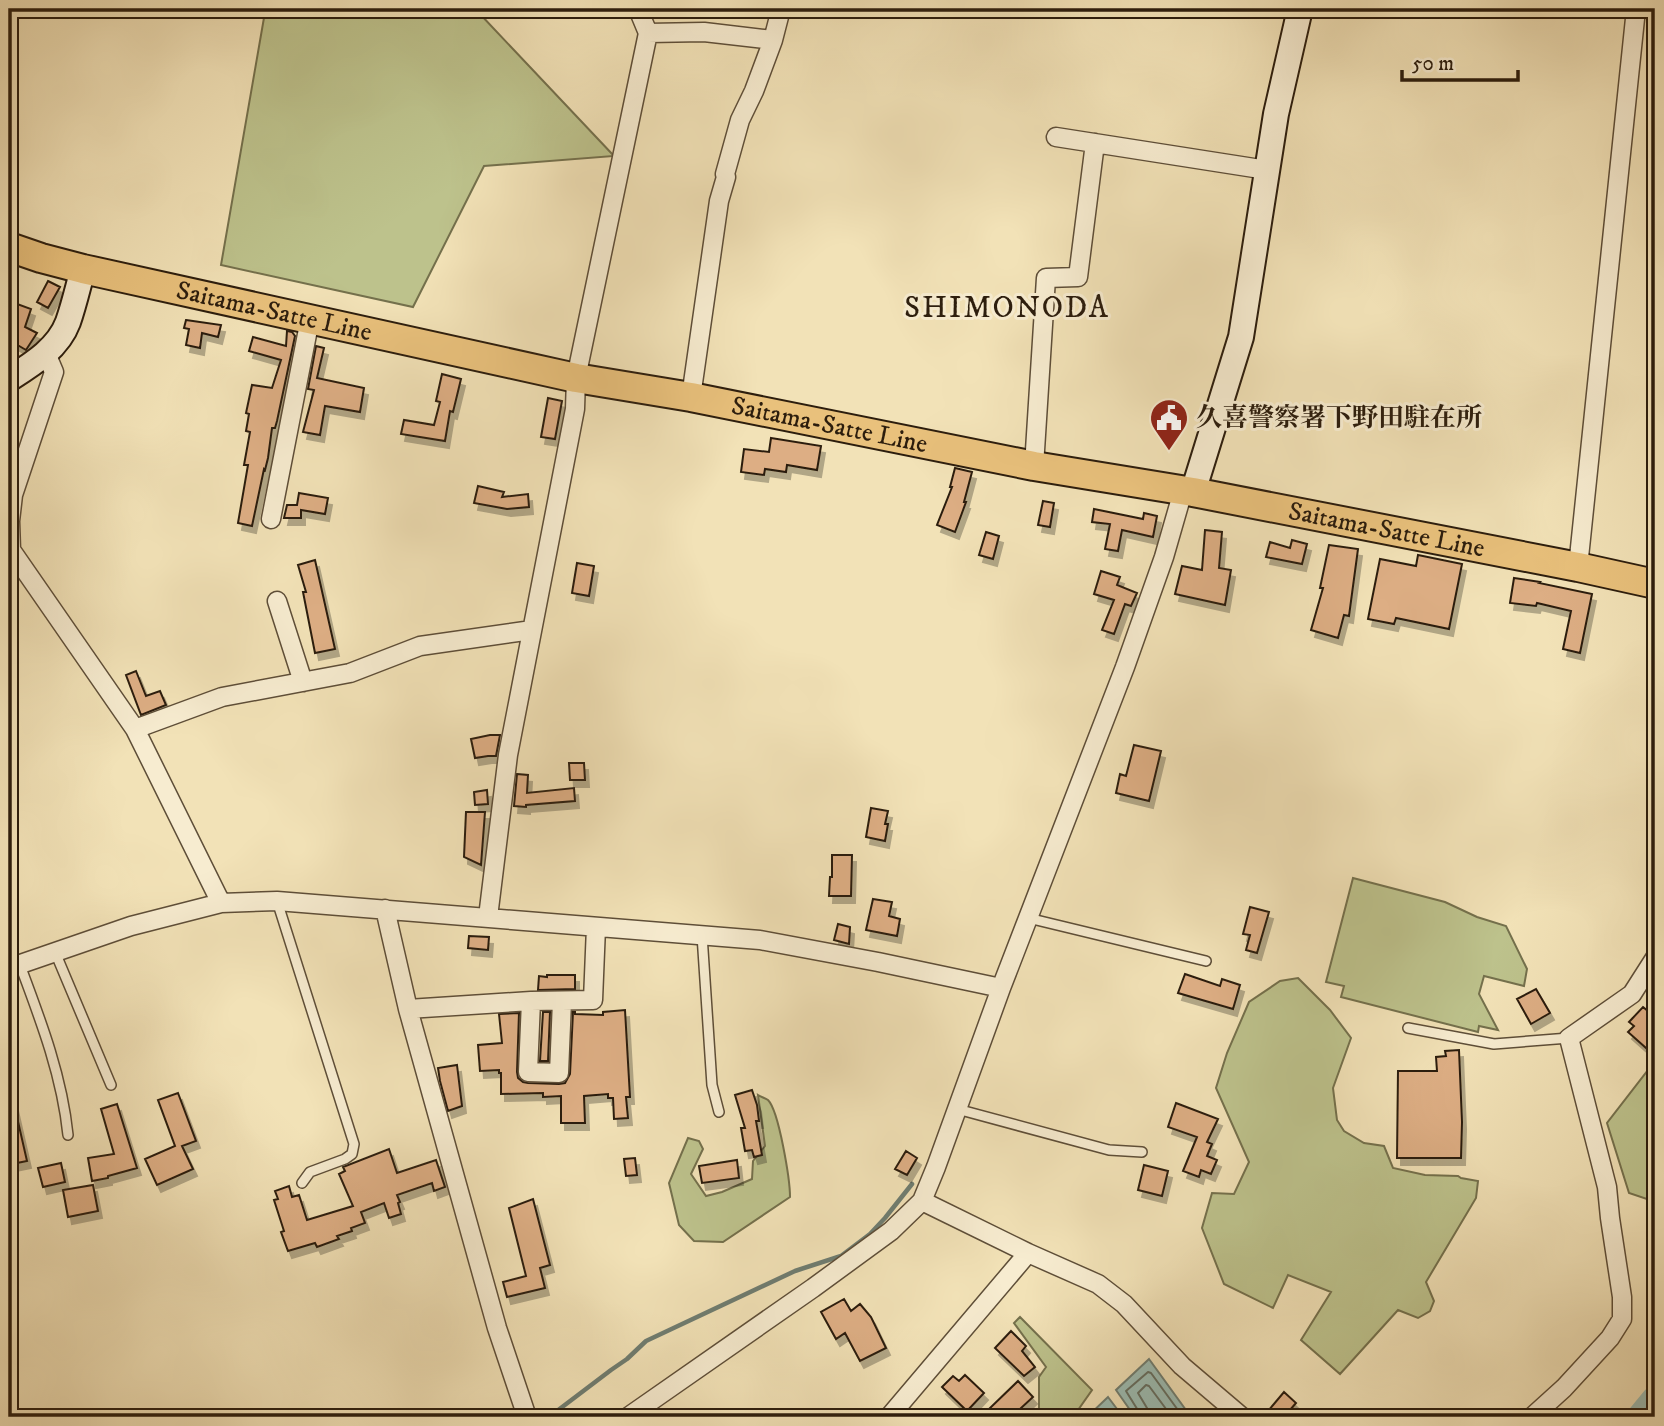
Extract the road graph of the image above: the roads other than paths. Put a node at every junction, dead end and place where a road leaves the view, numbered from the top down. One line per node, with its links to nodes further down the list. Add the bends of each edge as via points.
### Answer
1 (638, 9): 5 (street)
2 (781, 9): 6 (street)
3 (1300, 9): 9 (street)
4 (1636, 9): 21 (street)
5 (648, 33): 6 (street, via 704,32); 14 (street)
6 (773, 40): 16 (street, via 740,120 725,174)
7 (1056, 137): 8 (street)
8 (1095, 143): 9 (street); 17 (street, via 1078,276 1045,278)
9 (1267, 170): 18 (street, via 1241,337)
10 (9, 247): 11 (main road, Saitama-Satte Line)
11 (83, 269): 12 (main road, Saitama-Satte Line); 13 (street, via 67,324)
12 (310, 319): 14 (main road, Saitama-Satte Line); 19 (street)
13 (46, 354): 15 (street); 20 (street, via 54,372 13,495)
14 (576, 378): 16 (main road, Saitama-Satte Line); 24 (street, via 575,409)
15 (9, 379)
16 (691, 397): 17 (main road, Saitama-Satte Line)
17 (1034, 466): 18 (main road, Saitama-Satte Line)
18 (1188, 491): 21 (main road, Saitama-Satte Line); 31 (street)
19 (271, 519)
20 (10, 550): 26 (street)
21 (1578, 566): 22 (main road, Saitama-Satte Line)
22 (1655, 584)
23 (277, 601): 25 (street)
24 (532, 630): 25 (street, via 420,646 350,673); 30 (street, via 508,755)
25 (303, 682): 26 (street, via 222,698)
26 (135, 729): 28 (street)
27 (276, 901): 28 (street); 29 (street); 49 (lane, via 354,1144 352,1154 310,1172)
28 (221, 903): 34 (street)
29 (385, 909): 30 (street); 41 (street)
30 (488, 917): 32 (street)
31 (1028, 918): 36 (lane); 38 (street)
32 (596, 927): 33 (street); 40 (street, via 593,1000)
33 (702, 935): 38 (street, via 760,940); 46 (lane, via 712,1085)
34 (55, 952): 37 (street); 44 (lane)
35 (1655, 958): 43 (street, via 1632,994)
36 (1206, 961)
37 (15, 967): 47 (lane, via 50,1046)
38 (1001, 988): 45 (street)
39 (531, 1001): 40 (street); 40 (street, via 528,1072 559,1073); 41 (street)
40 (562, 1001)
41 (408, 1009): 52 (street, via 496,1328)
42 (1408, 1028): 43 (lane, via 1494,1044)
43 (1569, 1038): 56 (street, via 1607,1187 1622,1319 1610,1338)
44 (111, 1085)
45 (957, 1110): 48 (lane, via 1109,1150); 50 (street)
46 (719, 1112)
47 (68, 1135)
48 (1142, 1152)
49 (302, 1183)
50 (922, 1201): 51 (street); 53 (street, via 891,1231)
51 (1028, 1253): 54 (street); 55 (street, via 1098,1284)
52 (527, 1417)
53 (628, 1417)
54 (888, 1417)
55 (1242, 1417)
56 (1532, 1417)

